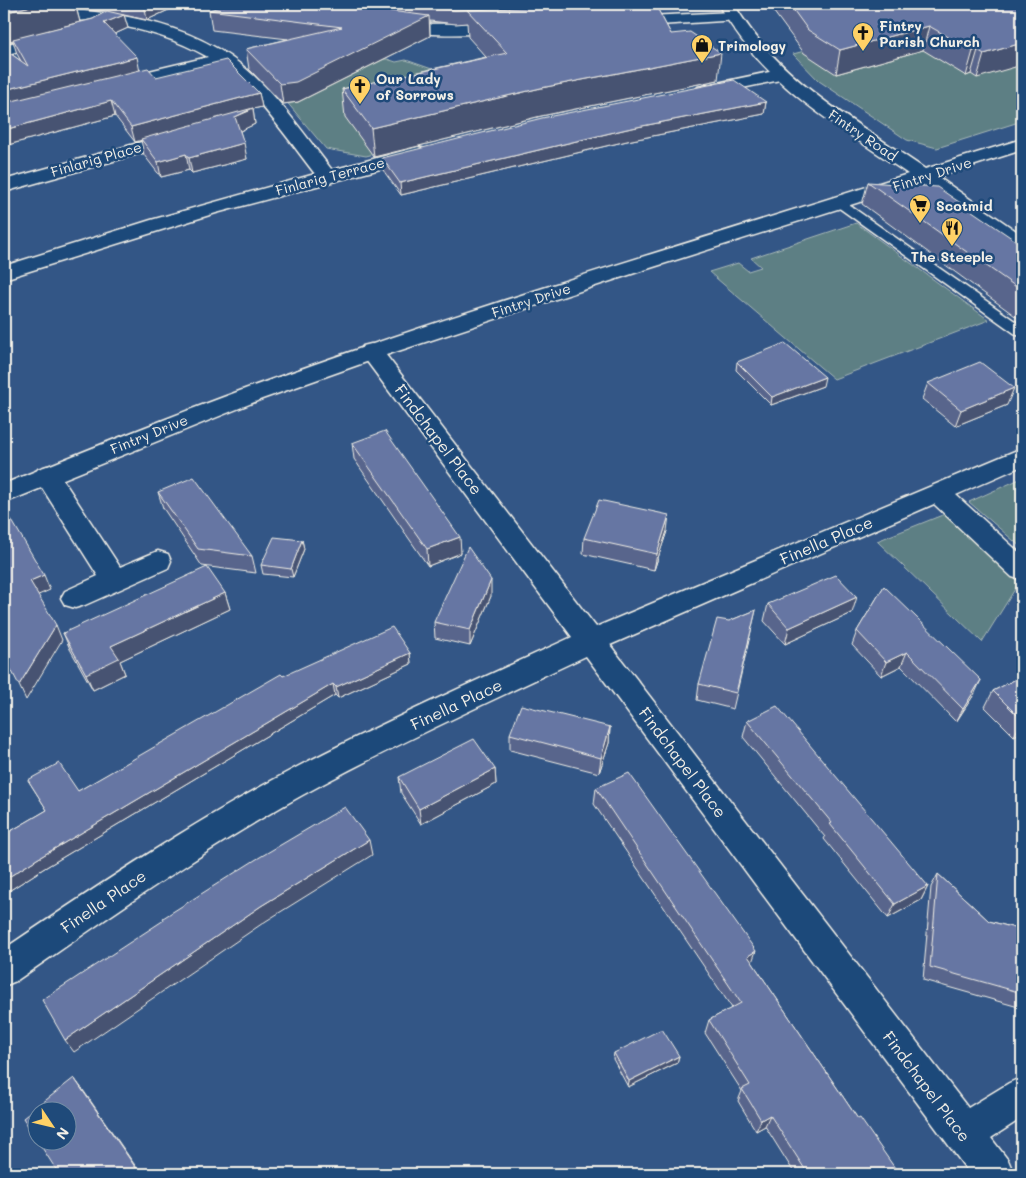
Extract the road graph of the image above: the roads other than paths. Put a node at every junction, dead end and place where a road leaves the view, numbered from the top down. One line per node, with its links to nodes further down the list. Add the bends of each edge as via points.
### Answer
1 (77, 4): 5 (street)
2 (340, 4): 8 (street, via 372,19 426,30)
3 (729, 10): 7 (street); 13 (street, Fintry Road, via 757,52)
4 (4, 12): 5 (street)
5 (53, 12): 6 (street)
6 (112, 19): 9 (street); 12 (street, via 177,34)
7 (611, 23)
8 (516, 28)
9 (81, 30)
10 (63, 35): 11 (street)
11 (4, 50)
12 (222, 58): 14 (street); 16 (street, via 248,79)
13 (779, 75): 15 (street); 22 (street, Fintry Road)
14 (99, 88)
15 (684, 95)
16 (276, 111): 17 (street); 21 (street)
17 (256, 116)
18 (199, 131): 23 (street, Finlarig Place)
19 (1022, 144): 22 (street, Fintry Drive)
20 (438, 148): 21 (street, Finlarig Terrace)
21 (327, 176): 26 (street, Finlarig Terrace, via 109,238)
22 (924, 177): 24 (street, Fintry Drive); 25 (street, Fintry Road)
23 (4, 186)
24 (839, 202): 27 (lane); 28 (street, Fintry Drive)
25 (1022, 244)
26 (4, 273)
27 (1022, 332)
28 (371, 351): 30 (street, Fintry Drive, via 220,406); 37 (street, Findchapel Place)
29 (1022, 456): 31 (street, Finella Place)
30 (47, 475): 32 (street, Fintry Drive); 35 (street)
31 (937, 492): 34 (street); 37 (street, Finella Place)
32 (4, 494)
33 (158, 561): 35 (street)
34 (1022, 570)
35 (115, 581): 36 (street)
36 (75, 598)
37 (591, 641): 38 (street, Finella Place, via 309,776 156,865); 40 (street, Findchapel Place)
38 (4, 969)
39 (1022, 1096): 40 (street)
40 (963, 1134): 41 (street, Findchapel Place)
41 (994, 1174)

